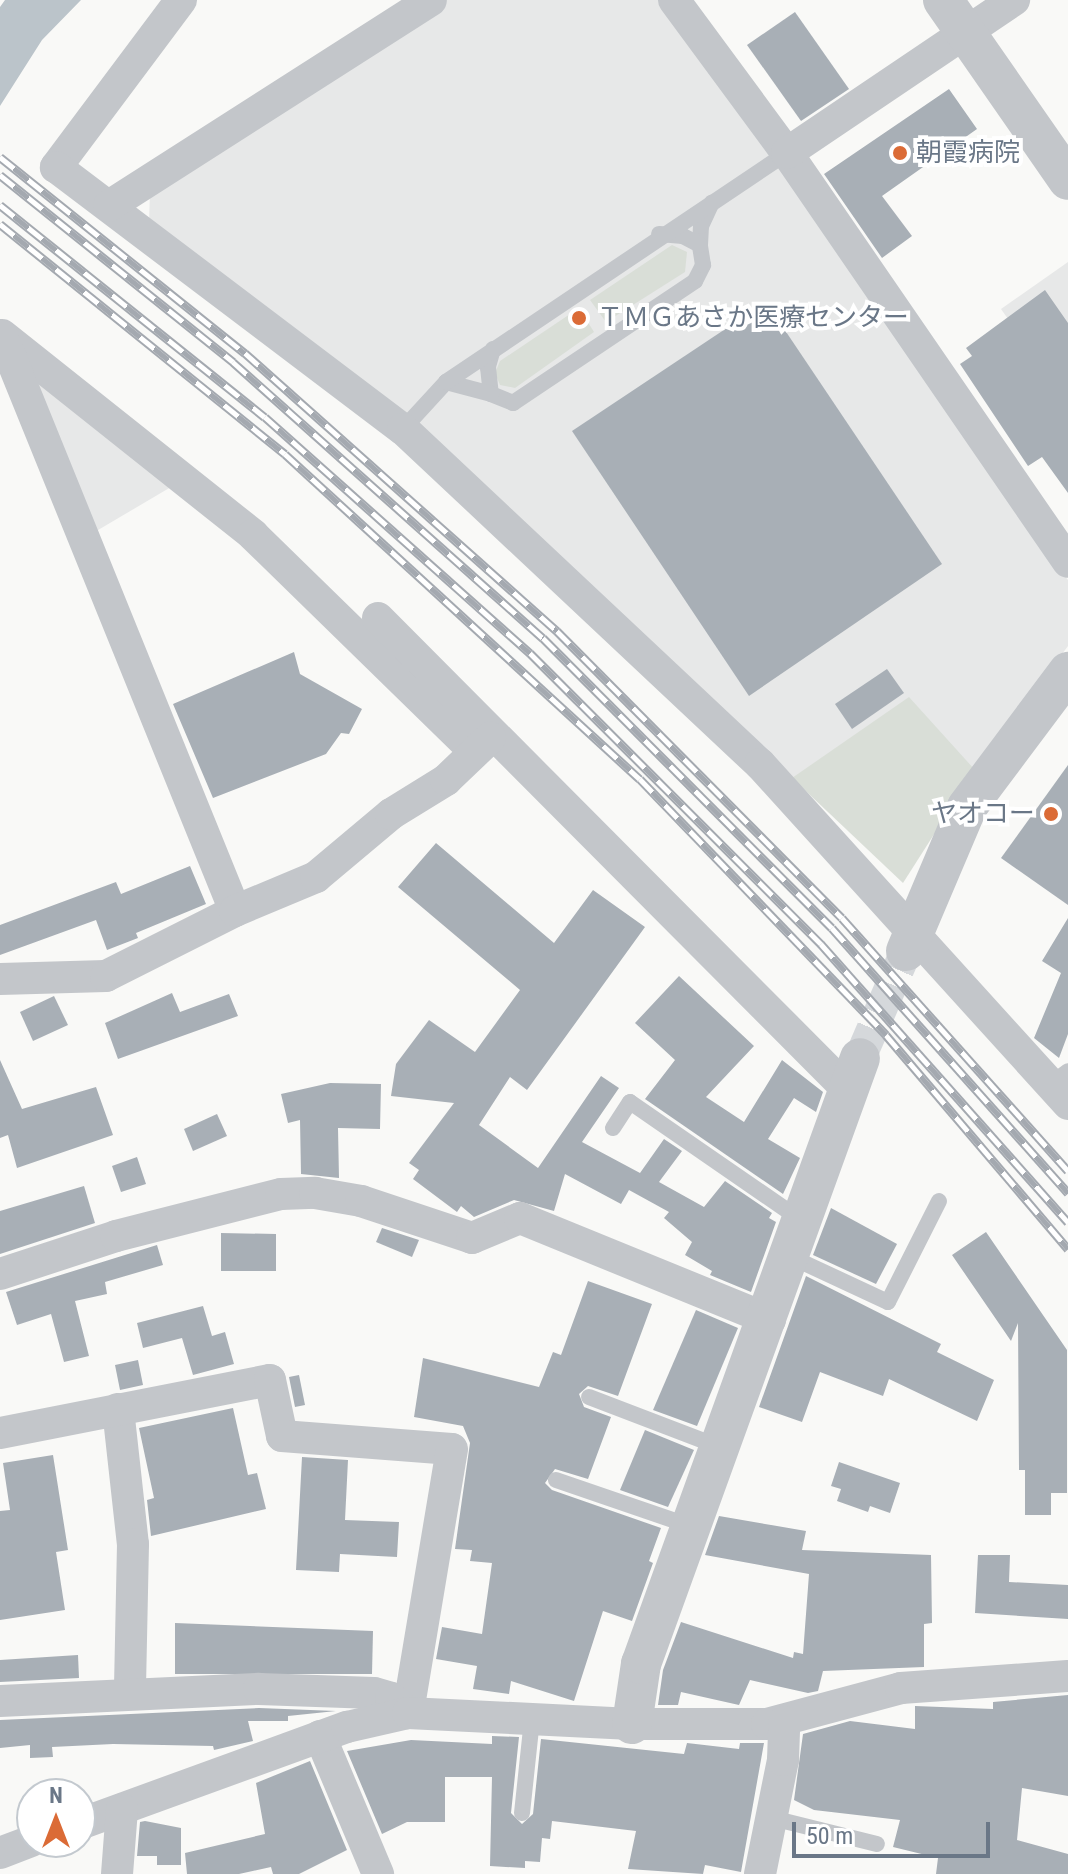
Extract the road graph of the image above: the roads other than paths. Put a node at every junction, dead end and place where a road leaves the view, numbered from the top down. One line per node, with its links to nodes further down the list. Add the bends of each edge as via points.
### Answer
1 (181, 0): 10 (street, via 56,167)
2 (431, 0): 10 (street)
3 (674, 0): 7 (street)
4 (943, 0): 6 (street)
5 (1014, 0): 6 (street)
6 (966, 34): 7 (street); 8 (street)
7 (787, 153): 9 (lane); 18 (street)
8 (1068, 180)
9 (713, 201): 11 (lane); 12 (lane, via 701,226)
10 (109, 206): 17 (street)
11 (659, 234): 12 (lane, via 683,236); 14 (lane)
12 (700, 245): 16 (lane, via 703,265 695,281 513,403)
13 (1, 334): 21 (street, via 253,535); 22 (street)
14 (493, 349): 15 (lane); 16 (lane, via 488,367)
15 (446, 382): 16 (lane); 17 (lane)
16 (491, 394)
17 (403, 429): 23 (street, via 760,764)
18 (1068, 562)
19 (378, 618): 21 (street)
20 (1068, 672): 23 (street, via 967,807)
21 (485, 742): 22 (street, via 446,780 391,814 316,877); 25 (street)
22 (235, 911): 24 (street, via 106,976 28,974)
23 (910, 941): 26 (street)
24 (0, 979)
25 (854, 1074): 29 (street)
26 (1062, 1086)
27 (613, 1128): 29 (lane, via 630,1102)
28 (939, 1201): 29 (lane, via 888,1302)
29 (796, 1238): 31 (street)
30 (0, 1274): 31 (street, via 146,1228 281,1194 315,1193 361,1201 472,1238 520,1218)
31 (770, 1320): 35 (street)
32 (589, 1397): 35 (lane)
33 (118, 1409): 34 (street); 39 (street, via 133,1544); 41 (street, via 270,1380 282,1436 452,1449)
34 (0, 1433)
35 (721, 1448): 37 (street)
36 (556, 1480): 37 (lane)
37 (691, 1527): 44 (street, via 641,1664)
38 (1068, 1676): 43 (street, via 901,1688)
39 (130, 1692): 40 (street); 41 (street, via 374,1693 391,1698)
40 (0, 1701)
41 (408, 1713): 42 (street); 45 (street)
42 (532, 1719): 44 (street); 47 (lane)
43 (784, 1722): 44 (street); 49 (street)
44 (632, 1724)
45 (320, 1736): 46 (street); 52 (street)
46 (122, 1809): 48 (street); 51 (street)
47 (522, 1813)
48 (96, 1818)
49 (772, 1818): 50 (lane); 53 (street)
50 (877, 1844)
51 (117, 1874)
52 (378, 1874)
53 (760, 1874)

